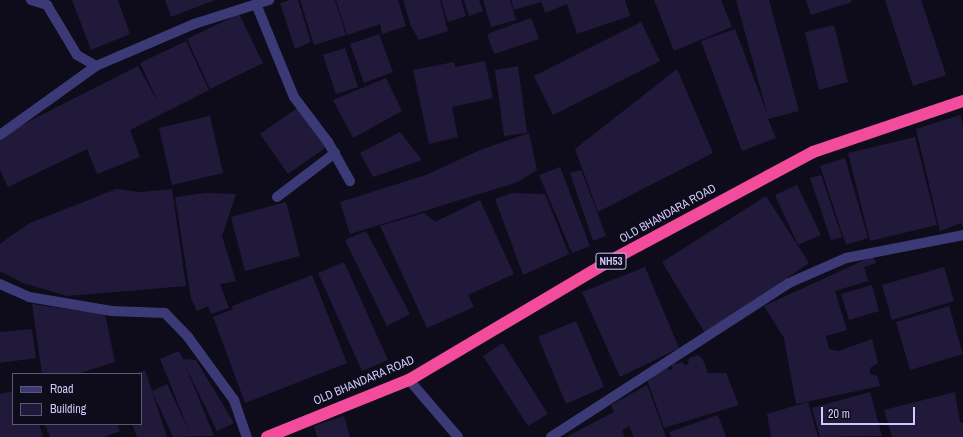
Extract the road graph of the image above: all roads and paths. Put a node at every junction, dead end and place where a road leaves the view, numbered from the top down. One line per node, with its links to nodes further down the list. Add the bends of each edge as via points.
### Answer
1 (31, 0): 3 (street)
2 (269, 0): 4 (street)
3 (47, 2): 5 (street, via 77,55)
4 (256, 4): 5 (street, via 194,24); 8 (street, via 294,97)
5 (96, 66): 7 (street)
6 (963, 101): 13 (highway, OLD BHANDARA ROAD / NH53, via 813,152 608,262)
7 (0, 135)
8 (335, 153): 9 (street); 10 (street)
9 (350, 181)
10 (277, 197)
11 (963, 234): 17 (street, via 846,258 789,283)
12 (0, 284): 14 (street, via 29,297 112,311 165,313 188,337 234,400)
13 (409, 380): 15 (highway, OLD BHANDARA ROAD / NH53); 16 (street)
14 (248, 437)
15 (267, 437)
16 (458, 437)
17 (551, 437)

